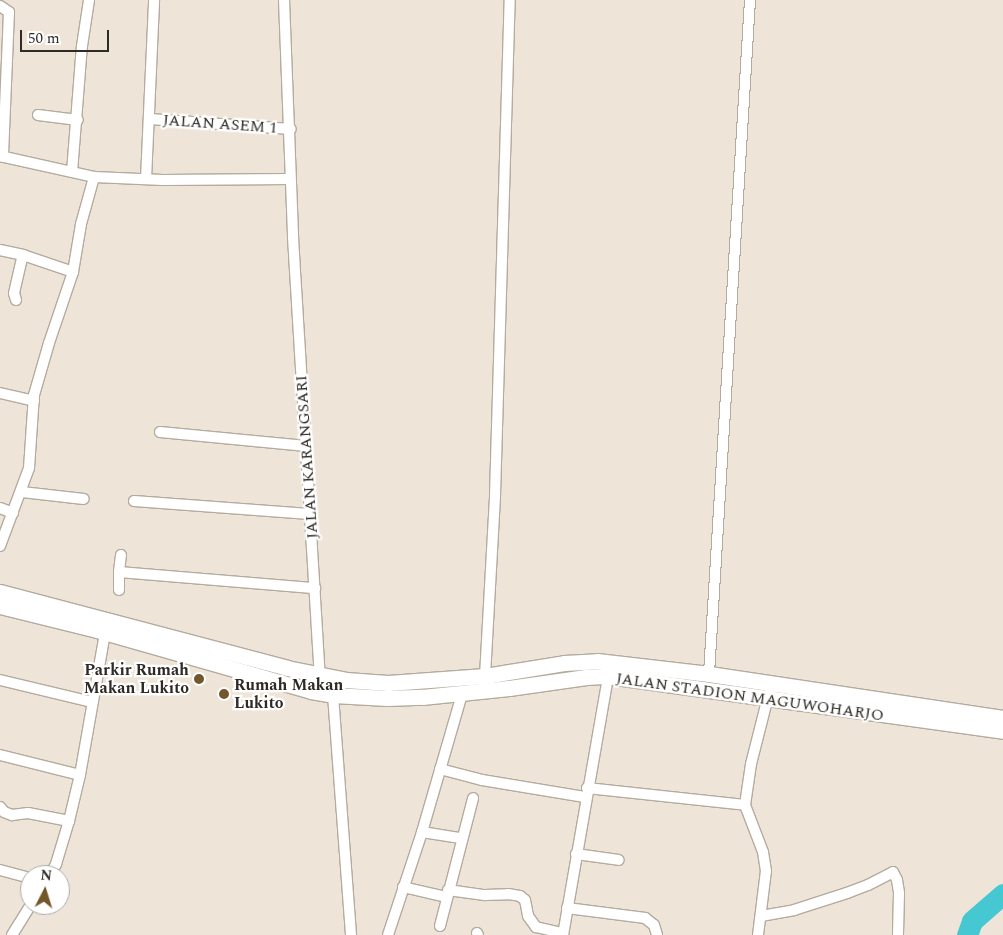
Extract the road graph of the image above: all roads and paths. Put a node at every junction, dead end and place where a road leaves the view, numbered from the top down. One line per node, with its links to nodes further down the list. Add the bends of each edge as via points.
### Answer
1 (88, 0): 9 (street)
2 (154, 0): 10 (street)
3 (284, 0): 11 (street, JALAN KARANGSARI)
4 (510, 0): 42 (street, via 495,495)
5 (750, 0): 40 (street)
6 (0, 6): 7 (street, via 9,12)
7 (3, 55): 12 (street)
8 (38, 116): 9 (street)
9 (78, 120): 13 (street)
10 (150, 120): 11 (street, JALAN ASEM 1); 15 (street)
11 (290, 129): 16 (street, JALAN KARANGSARI)
12 (2, 157): 13 (street)
13 (72, 172): 14 (street)
14 (94, 177): 15 (street); 19 (street, via 81,224)
15 (146, 179): 16 (street)
16 (290, 179): 24 (street, JALAN KARANGSARI)
17 (0, 250): 18 (street)
18 (22, 255): 19 (street); 20 (street, via 14,293)
19 (73, 272): 22 (street)
20 (16, 300)
21 (0, 393): 22 (street)
22 (34, 401): 25 (street, via 29,468)
23 (160, 432): 24 (street)
24 (306, 446): 30 (street, JALAN KARANGSARI)
25 (22, 492): 26 (street); 29 (street)
26 (84, 499)
27 (134, 501): 30 (street)
28 (0, 508): 29 (street)
29 (13, 513): 31 (street)
30 (310, 514): 34 (street, JALAN KARANGSARI)
31 (1, 541)
32 (121, 554): 33 (street)
33 (119, 572): 34 (street); 35 (street)
34 (315, 588): 41 (street, JALAN KARANGSARI)
35 (119, 590)
36 (0, 592): 39 (main road, JALAN STADION MAGUWOHARJO)
37 (0, 606): 38 (main road, JALAN STADION MAGUWOHARJO)
38 (105, 633): 39 (main road, JALAN STADION MAGUWOHARJO); 49 (street)
39 (267, 671): 41 (main road, JALAN STADION MAGUWOHARJO); 48 (main road, JALAN STADION MAGUWOHARJO)
40 (709, 674): 42 (main road, JALAN STADION MAGUWOHARJO, via 597,661); 46 (main road, JALAN STADION MAGUWOHARJO)
41 (320, 676): 45 (main road, JALAN STADION MAGUWOHARJO)
42 (484, 676): 45 (main road, JALAN STADION MAGUWOHARJO)
43 (608, 676): 46 (main road, JALAN STADION MAGUWOHARJO); 47 (main road, JALAN STADION MAGUWOHARJO); 55 (street)
44 (0, 680): 49 (street)
45 (388, 691): 47 (main road, JALAN STADION MAGUWOHARJO); 48 (main road, JALAN STADION MAGUWOHARJO)
46 (769, 691): 50 (main road, JALAN STADION MAGUWOHARJO); 51 (main road, JALAN STADION MAGUWOHARJO); 57 (street, via 751,764)
47 (462, 694): 53 (street)
48 (333, 695): 75 (street)
49 (92, 702): 54 (street)
50 (1003, 718)
51 (1003, 731)
52 (0, 755): 54 (street)
53 (440, 769): 55 (street, via 482,780); 60 (street)
54 (80, 775): 59 (street)
55 (586, 793): 57 (street); 62 (street)
56 (472, 798): 61 (street)
57 (745, 805): 71 (street, via 764,852 766,871)
58 (0, 807): 59 (street, via 12,816 28,812)
59 (69, 821): 64 (street)
60 (422, 832): 61 (street); 67 (street)
61 (462, 838): 68 (street)
62 (576, 854): 63 (street); 69 (street)
63 (619, 860)
64 (55, 865)
65 (0, 870): 66 (street)
66 (20, 875)
67 (403, 887): 68 (street); 76 (street)
68 (447, 893): 72 (street); 73 (street, via 520,896 525,900 528,916 536,927)
69 (567, 908): 73 (street); 77 (street, via 645,918 654,925)
70 (25, 915): 74 (street)
71 (761, 916): 78 (street); 79 (street, via 794,910 847,893 893,872 899,893)
72 (440, 926)
73 (563, 934)
74 (12, 935)
75 (351, 935)
76 (388, 935)
77 (657, 935)
78 (758, 935)
79 (898, 935)

